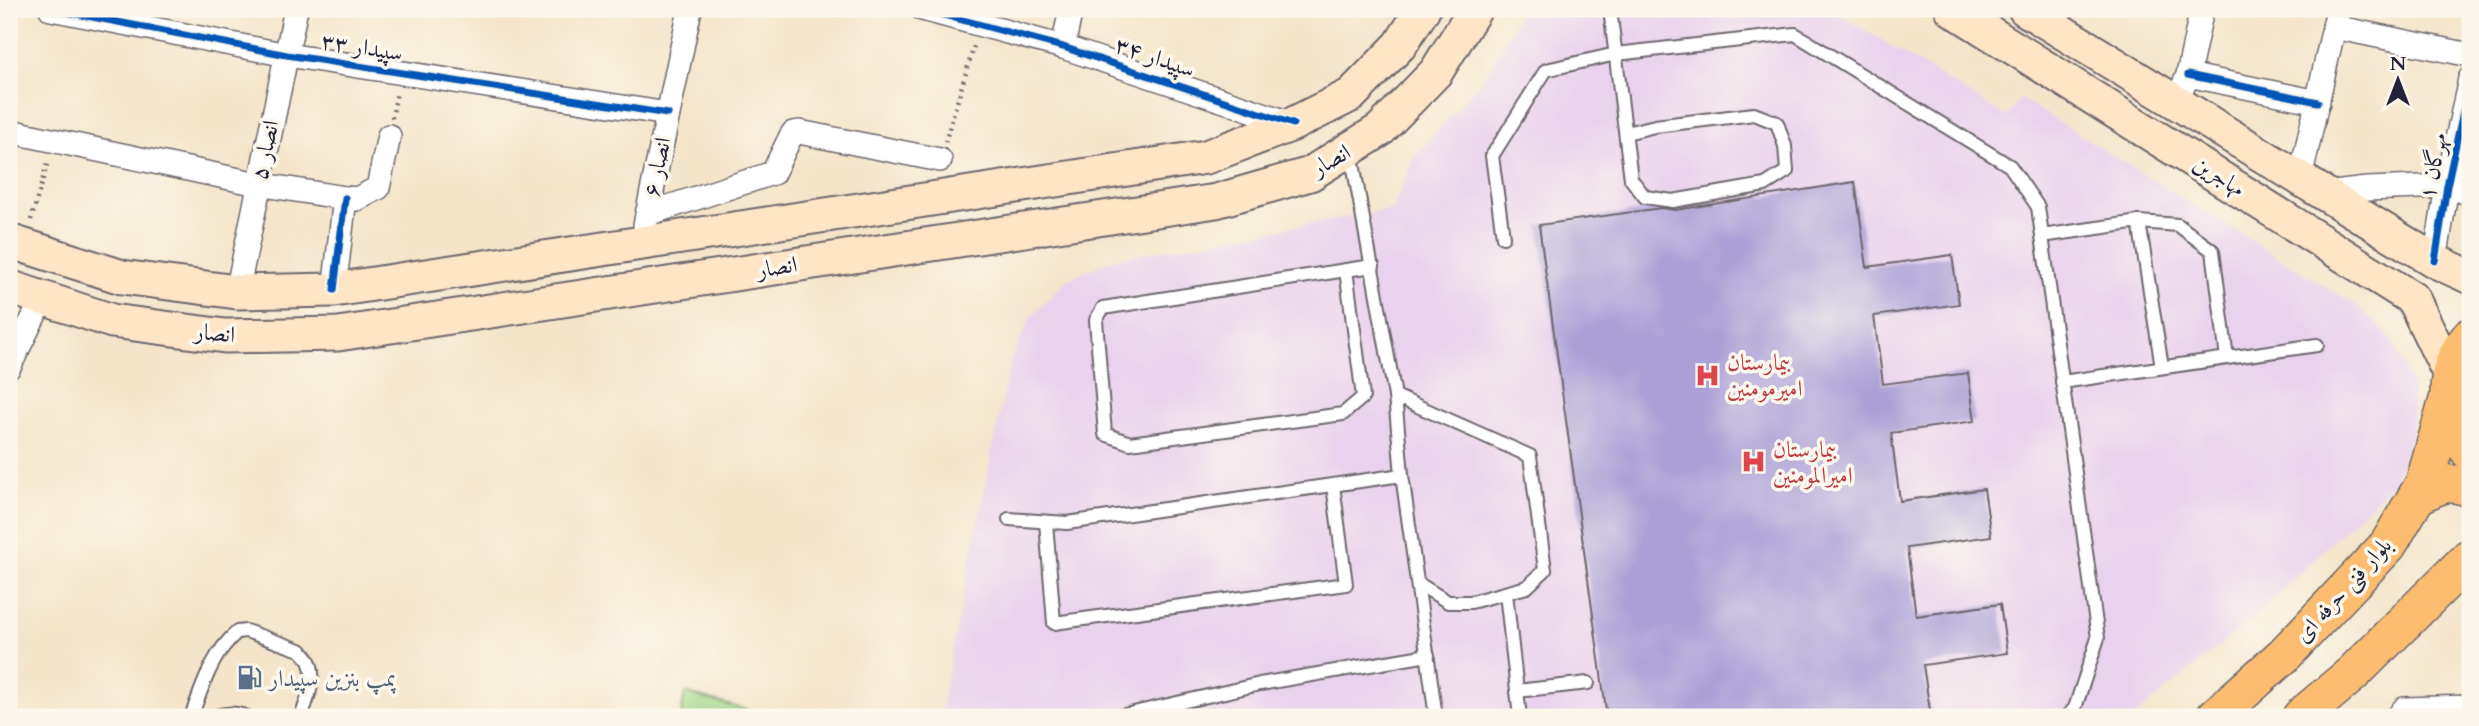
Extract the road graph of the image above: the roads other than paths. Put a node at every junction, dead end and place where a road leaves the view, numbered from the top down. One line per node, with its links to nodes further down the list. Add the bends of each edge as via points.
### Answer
1 (51, 9): 16 (street, سپیدار ۳۳)
2 (296, 9): 16 (street, انصار ۵)
3 (690, 9): 21 (street, انصار ۶)
4 (922, 9): 14 (street, سپیدار ۳۴)
5 (1071, 9): 14 (street)
6 (1423, 9): 22 (main road, انصار, via 1401,45 1351,95)
7 (1475, 9): 27 (main road, انصار, via 1436,72 1380,130)
8 (1610, 9): 15 (lane)
9 (1952, 9): 13 (main road, مهاجرین)
10 (2025, 9): 13 (main road); 19 (main road, مهاجرین)
11 (2202, 9): 19 (street)
12 (2336, 18): 17 (street); 20 (street)
13 (2002, 40): 26 (main road, مهاجرین)
14 (1063, 47): 22 (street, سپیدار ۳۴)
15 (1616, 54): 24 (lane); 38 (lane, via 1795,34 2010,166 2038,207); 39 (lane, via 1546,69 1492,156)
16 (287, 55): 21 (street, سپیدار ۳۳); 29 (street, انصار ۵)
17 (2470, 55)
18 (2470, 79): 31 (street, مهرگان ۱)
19 (2183, 89): 20 (street); 26 (main road); 32 (main road, مهاجرین)
20 (2318, 102): 32 (street)
21 (668, 114): 36 (street, انصار ۶)
22 (1293, 124): 30 (main road, انصار, via 1206,157)
23 (9, 131): 29 (street)
24 (1626, 133): 24 (lane, via 1631,179 1645,197 1673,201 1765,185 1787,172 1777,123 1754,114)
25 (389, 136): 34 (street, via 378,188 357,199)
26 (2157, 137): 56 (main road, مهاجرین, via 2413,299)
27 (1350, 149): 37 (main road, انصار, via 1310,174 1216,201); 42 (lane)
28 (940, 160): 36 (street, via 793,133 773,173)
29 (258, 184): 34 (street); 48 (street, انصار ۵)
30 (1019, 186): 36 (main road, انصار); 37 (main road)
31 (2447, 186): 32 (street); 33 (street); 41 (street, مهرگان ۱)
32 (2313, 187): 41 (main road, مهاجرین)
33 (2470, 194)
34 (345, 198): 47 (street)
35 (2139, 222): 38 (lane); 52 (lane, via 2178,225 2213,251); 53 (lane)
36 (644, 228): 46 (main road); 47 (main road, انصار)
37 (1026, 229): 46 (main road, انصار)
38 (2042, 236): 55 (lane)
39 (1503, 237)
40 (16, 243): 48 (main road, انصار, via 122,277)
41 (2435, 261): 44 (main road, مهاجرین)
42 (1373, 266): 43 (lane); 57 (lane)
43 (1346, 270): 43 (lane, via 1103,308 1096,320 1105,434 1130,443 1343,414 1363,397)
44 (2470, 278)
45 (9, 287): 49 (main road, انصار)
46 (635, 289): 49 (main road, انصار, via 338,334 238,336 112,321)
47 (334, 290): 48 (main road, انصار)
48 (237, 292)
49 (43, 298): 54 (street)
50 (2470, 337): 56 (main road, بلوار فنی حرفه ای, via 2459,353)
51 (2316, 345): 52 (lane)
52 (2227, 358): 53 (lane)
53 (2162, 367): 55 (lane)
54 (9, 368)
55 (2062, 382): 80 (lane, via 2098,638 2075,708)
56 (2449, 387): 58 (main road, via 2454,426); 62 (main road, بلوار فنی حرفه ای)
57 (1395, 396): 59 (lane); 67 (lane, via 1530,456 1545,569 1527,587)
58 (2470, 452)
59 (1402, 475): 60 (lane); 66 (lane)
60 (1333, 485): 64 (lane, via 1067,523); 64 (lane, via 1346,584 1054,623)
61 (2470, 489): 62 (main road, via 2458,482 2442,484)
62 (2417, 496): 81 (main road, بلوار فنی حرفه ای, via 2388,545 2284,655)
63 (1009, 519): 64 (lane)
64 (1046, 522)
65 (2470, 557): 82 (main road)
66 (1419, 584): 67 (lane, via 1448,602 1471,602); 68 (lane)
67 (1506, 593): 70 (lane)
68 (1428, 655): 77 (lane, via 1260,684); 78 (lane)
69 (1588, 683): 70 (lane)
70 (1517, 691): 79 (lane)
71 (2470, 707): 72 (street, via 2404,709)
72 (2398, 715)
73 (191, 717): 76 (lane, via 220,649 237,632 246,631 300,650 313,665)
74 (212, 717): 75 (lane, via 224,713)
75 (247, 717)
76 (302, 717)
77 (1116, 717)
78 (1436, 717)
79 (1520, 717)
80 (2067, 717)
81 (2215, 717)
82 (2301, 717)

